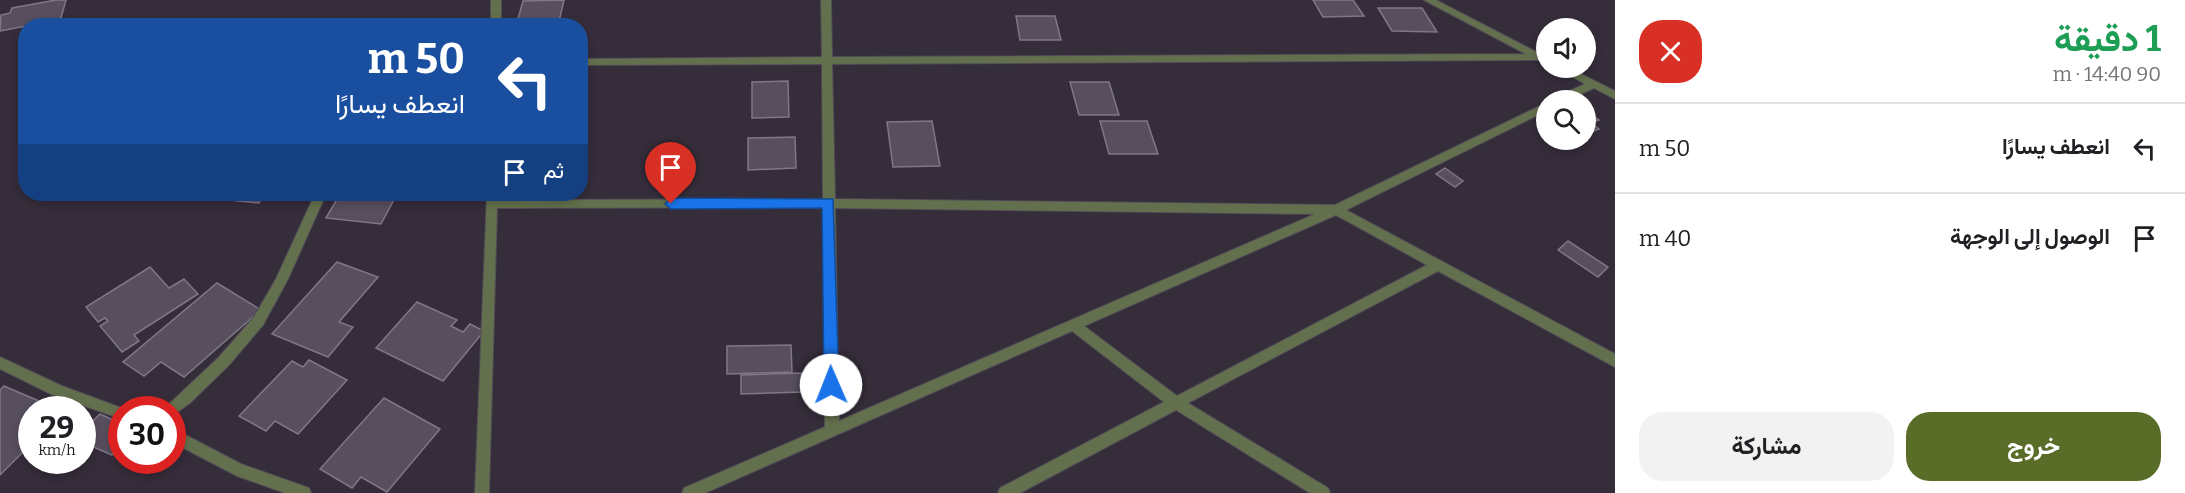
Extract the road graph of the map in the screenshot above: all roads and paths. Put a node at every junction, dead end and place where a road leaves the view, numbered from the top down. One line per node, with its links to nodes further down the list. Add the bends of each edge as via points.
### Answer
1 (496, 0): 4 (street)
2 (826, 0): 8 (street)
3 (1429, 0): 5 (street)
4 (496, 18)
5 (1536, 54)
6 (1536, 58): 8 (street)
7 (588, 62): 8 (street)
8 (827, 62): 17 (street)
9 (1582, 78): 10 (street)
10 (1594, 84): 11 (street); 12 (street)
11 (1581, 90)
12 (1615, 95)
13 (1536, 112): 18 (street)
14 (588, 200): 17 (street)
15 (317, 201): 23 (street, via 267,308 210,377)
16 (491, 201): 29 (street)
17 (828, 203): 18 (street); 26 (street)
18 (1336, 210): 19 (street); 20 (street)
19 (1438, 265): 21 (street); 24 (street)
20 (1073, 325): 24 (street); 26 (street)
21 (1615, 361)
22 (0, 363): 25 (street, via 58,391)
23 (186, 398)
24 (1176, 403): 31 (street); 32 (street)
25 (108, 408)
26 (832, 430): 30 (street)
27 (186, 442): 28 (street, via 237,469)
28 (304, 493)
29 (482, 493)
30 (689, 493)
31 (1005, 493)
32 (1323, 493)

